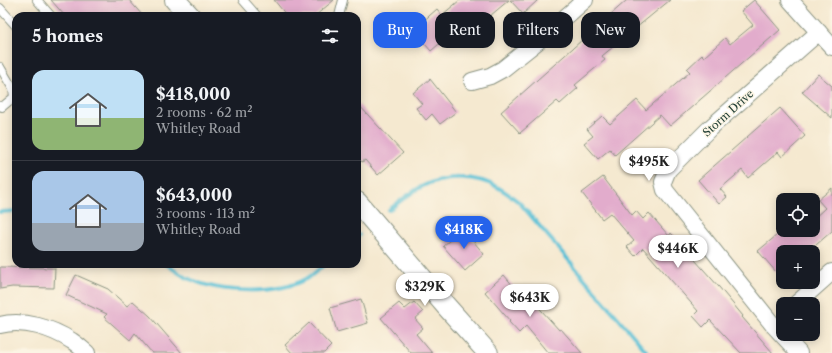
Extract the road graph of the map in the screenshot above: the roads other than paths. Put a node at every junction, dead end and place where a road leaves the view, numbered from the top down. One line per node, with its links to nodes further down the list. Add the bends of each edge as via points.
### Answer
1 (37, 0): 8 (lane)
2 (176, 0): 9 (street)
3 (243, 0): 10 (lane)
4 (343, 0): 11 (lane)
5 (586, 0): 16 (street, via 503,69)
6 (790, 0): 13 (street)
7 (0, 8): 12 (lane)
8 (48, 12)
9 (186, 12)
10 (254, 12)
11 (340, 12)
12 (12, 22)
13 (819, 32): 14 (street); 23 (street, Storm Drive, via 710,128 668,170 664,182 665,190)
14 (832, 47)
15 (0, 67): 17 (lane)
16 (472, 81)
17 (12, 87)
18 (12, 99): 19 (lane)
19 (0, 106)
20 (361, 207): 27 (street)
21 (832, 272): 22 (street)
22 (804, 297)
23 (776, 318)
24 (0, 325): 26 (street, via 32,324 72,341)
25 (791, 341): 28 (street, Storm Drive)
26 (87, 353)
27 (488, 353)
28 (799, 353)

